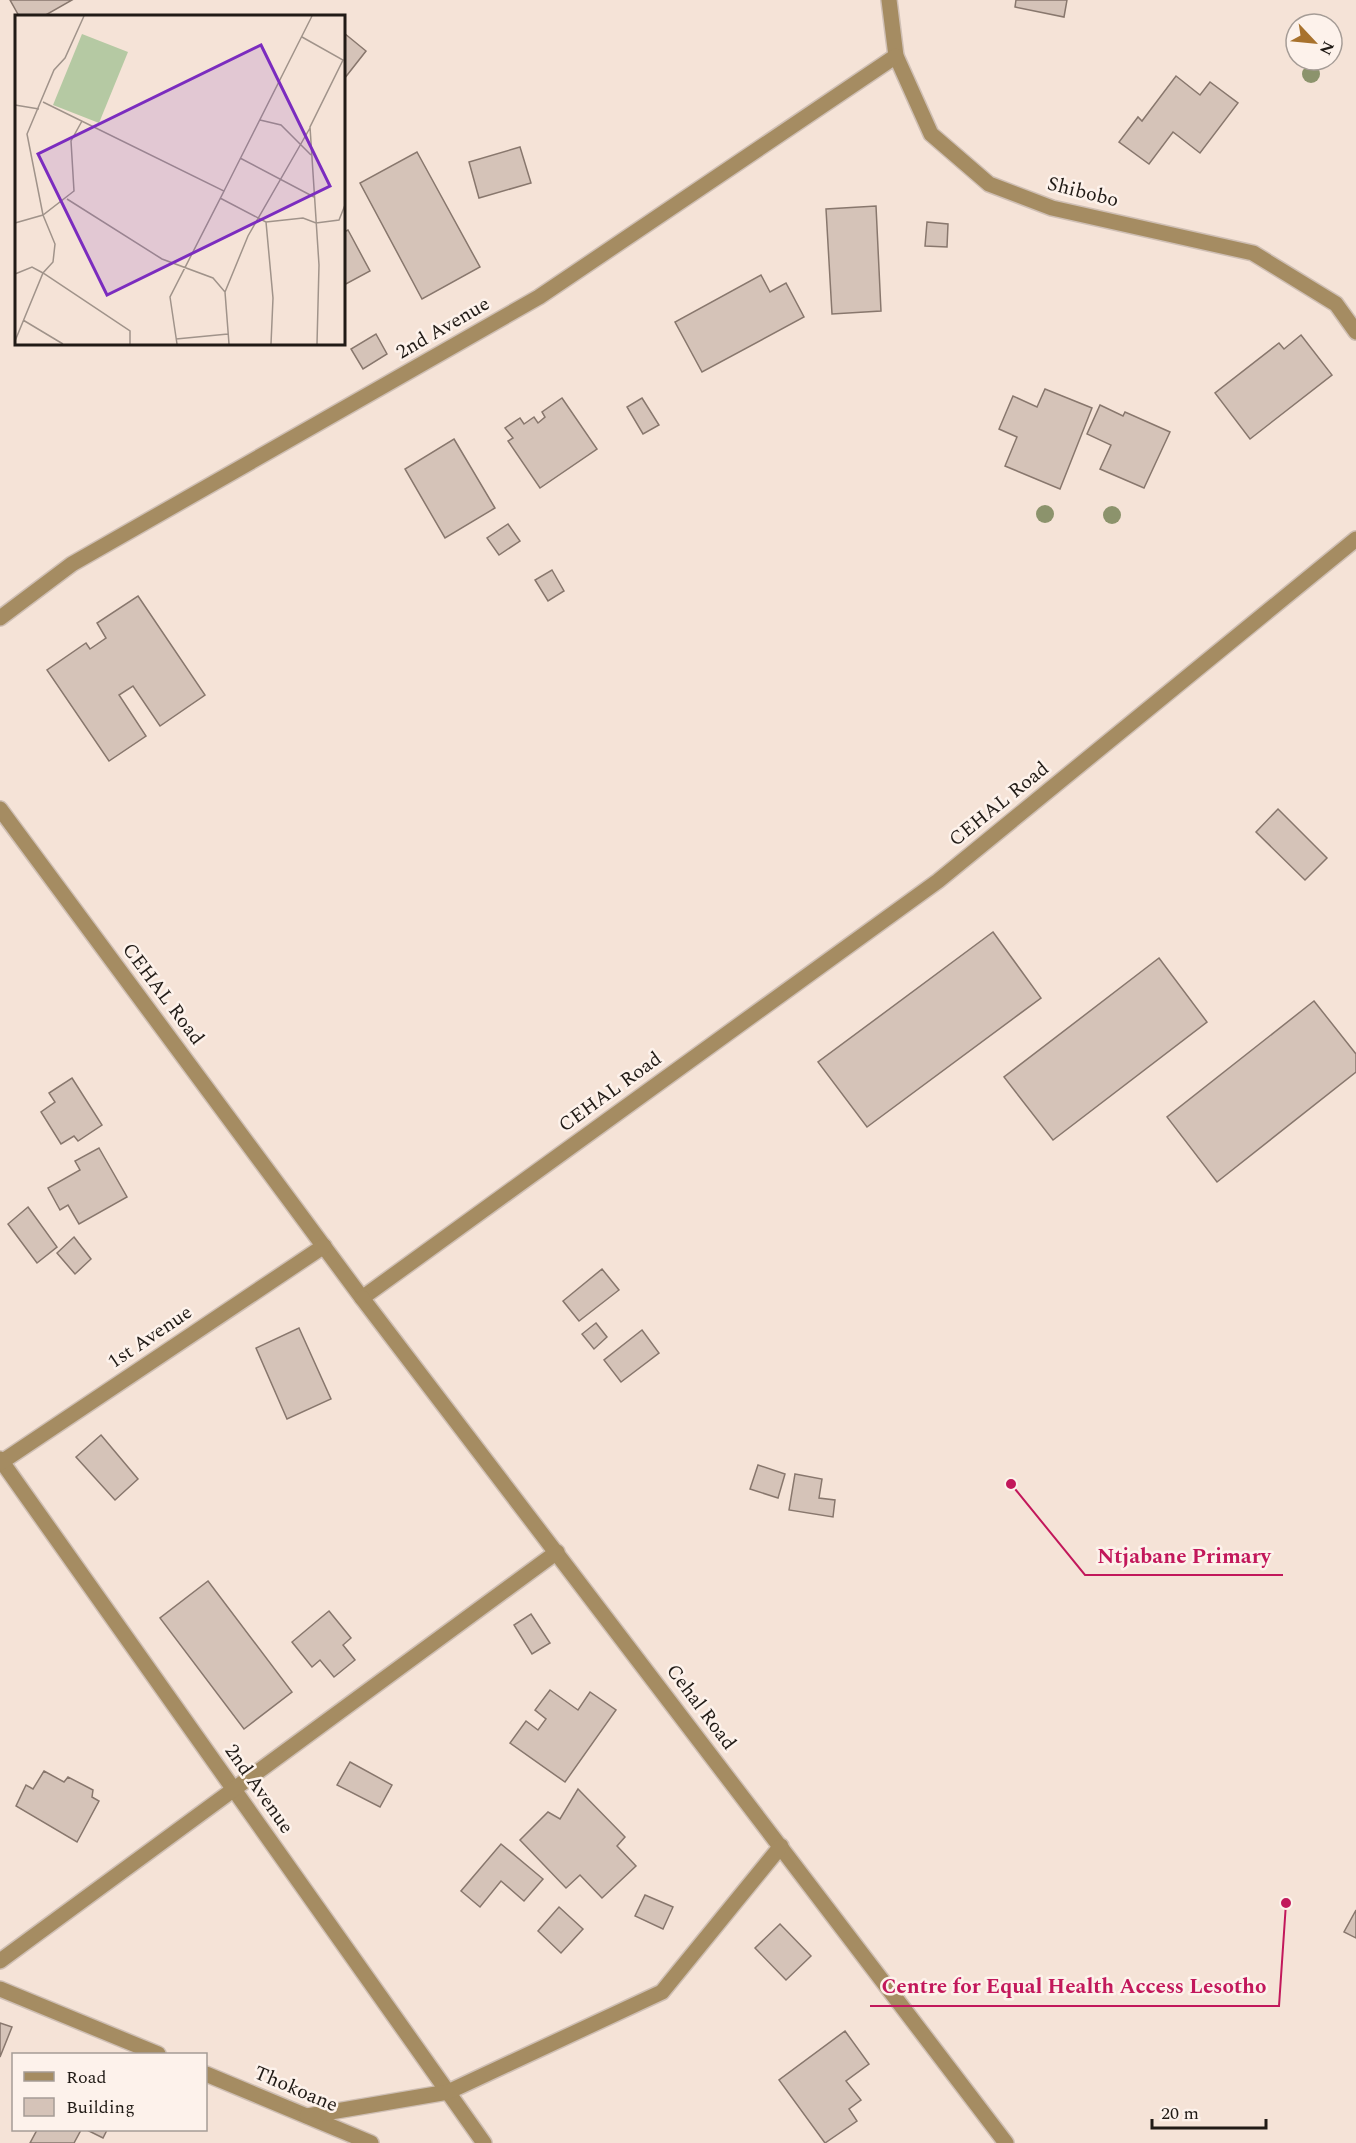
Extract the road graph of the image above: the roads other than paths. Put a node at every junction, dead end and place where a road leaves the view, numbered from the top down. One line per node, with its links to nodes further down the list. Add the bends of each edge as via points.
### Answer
1 (889, 0): 2 (street, Shibobo)
2 (896, 56): 3 (street, Shibobo, via 931,134 989,184 1052,208 1253,253 1336,304); 5 (street, 2nd Avenue, via 539,297 72,564)
3 (1356, 332)
4 (1356, 539): 8 (street, CEHAL Road, via 938,881)
5 (0, 618)
6 (0, 809): 7 (street, CEHAL Road)
7 (324, 1246): 8 (street, CEHAL Road); 9 (street, 1st Avenue)
8 (362, 1298): 10 (street, Cehal Road)
9 (0, 1461): 11 (street, 2nd Avenue)
10 (556, 1552): 11 (street); 12 (street, Cehal Road)
11 (233, 1790): 13 (street); 17 (street, 2nd Avenue)
12 (781, 1846): 17 (street, via 662,1992); 21 (street, Cehal Road)
13 (0, 1961)
14 (0, 1989): 15 (street)
15 (153, 2053)
16 (207, 2074): 18 (street, Thokoane)
17 (448, 2092): 18 (street); 20 (street, 2nd Avenue)
18 (307, 2116): 19 (street, Thokoane)
19 (371, 2143)
20 (484, 2143)
21 (1006, 2143)

